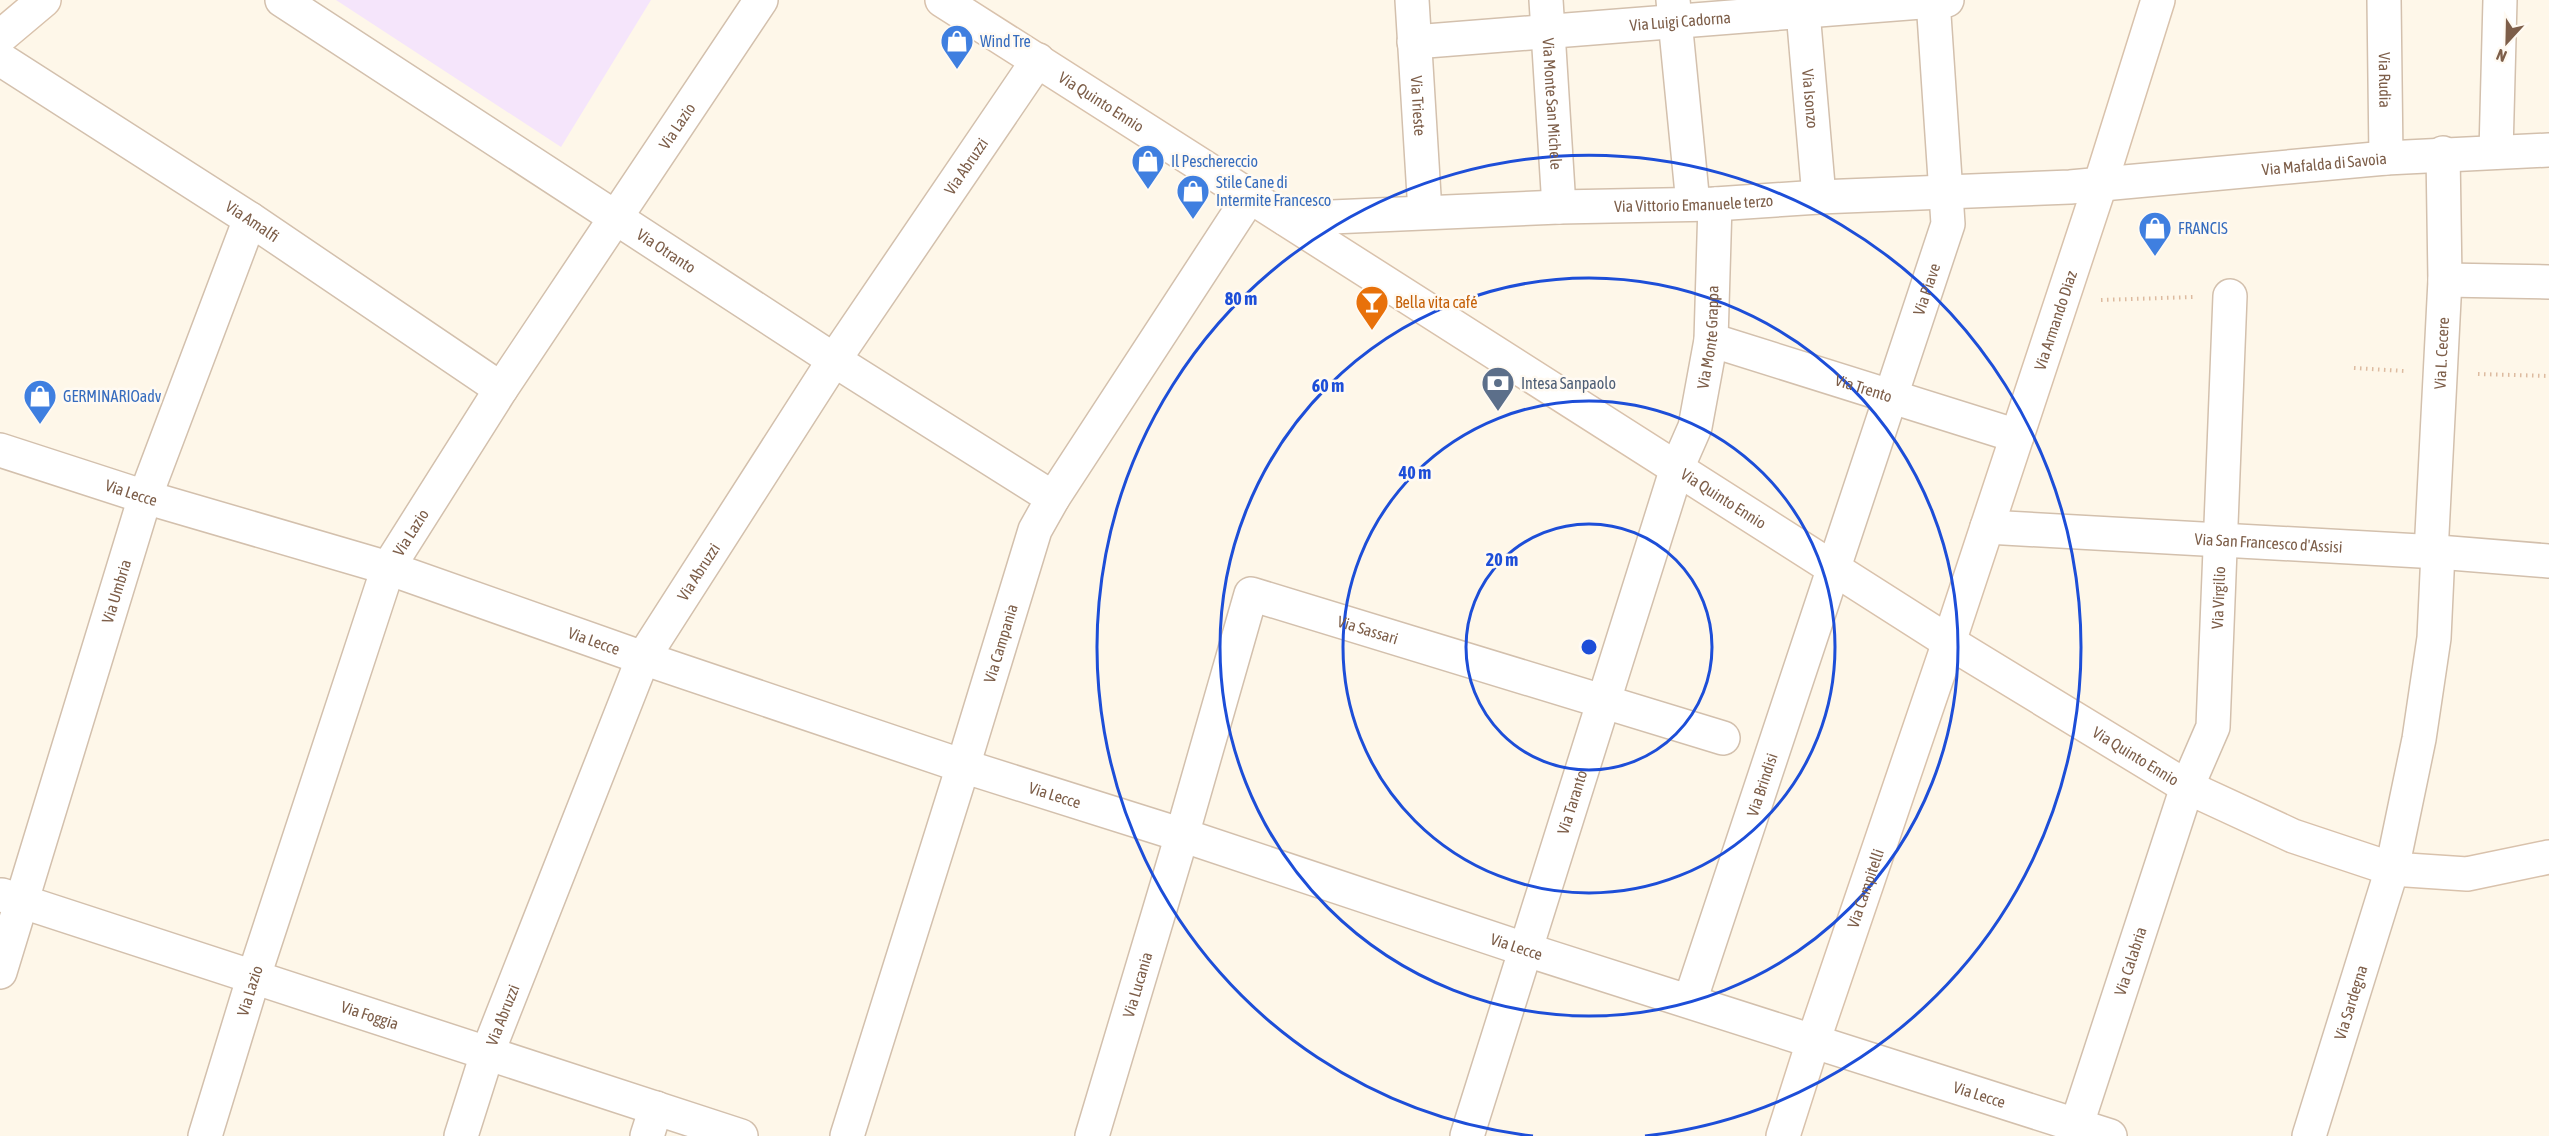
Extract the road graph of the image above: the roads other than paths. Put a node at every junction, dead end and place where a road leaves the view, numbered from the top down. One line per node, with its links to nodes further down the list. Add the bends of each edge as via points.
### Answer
1 (44, 0): 13 (street)
2 (282, 0): 28 (street, Via Otranto)
3 (761, 0): 28 (street, Via Lazio)
4 (942, 0): 16 (street, Via Quinto Ennio)
5 (1412, 0): 14 (street, Via Trieste)
6 (1938, 0): 10 (street, Via Luigi Cadorna); 22 (street, Via Piave)
7 (2158, 0): 21 (street, Via Armando Diaz)
8 (2384, 0): 20 (street, Via Rudia)
9 (2500, 0): 18 (street)
10 (1802, 5): 11 (street, Via Luigi Cadorna); 24 (street, Via Isonzo)
11 (1673, 11): 12 (street, Via Luigi Cadorna); 25 (street, Via Monte Grappa)
12 (1547, 16): 14 (street, Via Luigi Cadorna); 26 (street, Via Monte San Michele)
13 (0, 37)
14 (1414, 42): 27 (street, Via Trieste)
15 (0, 59): 29 (street, Via Amalfi)
16 (1038, 60): 23 (street, Via Quinto Ennio); 35 (street, Via Abruzzi)
17 (2549, 150): 18 (street, Via Mafalda di Savoia)
18 (2496, 152): 19 (street, Via Mafalda di Savoia)
19 (2443, 153): 20 (street, Via Mafalda di Savoia); 31 (street, Via L. Cecere)
20 (2386, 158): 21 (street, Via Mafalda di Savoia)
21 (2100, 185): 22 (street, Via Vittorio Emanuele terzo); 38 (street, Via Armando Diaz)
22 (1947, 192): 24 (street, Via Vittorio Emanuele terzo); 37 (street, Via Piave, via 1948,224)
23 (1250, 196): 30 (street, Via Quinto Ennio); 42 (street, Via Campania)
24 (1819, 196): 25 (street, Via Vittorio Emanuele terzo)
25 (1704, 204): 26 (street, Via Vittorio Emanuele terzo); 34 (street, Via Monte Grappa)
26 (1559, 207): 27 (street, Via Vittorio Emanuele terzo)
27 (1425, 212): 30 (street, Via Vittorio Emanuele terzo)
28 (614, 217): 35 (street, Via Otranto); 36 (street, Via Lazio)
29 (250, 219): 36 (street, Via Amalfi); 41 (street, Via Umbria)
30 (1286, 219): 40 (street, Via Quinto Ennio)
31 (2445, 280): 32 (street); 45 (street, Via L. Cecere)
32 (2549, 282)
33 (2230, 296): 44 (street, Via Virgilio)
34 (1711, 340): 37 (street, Via Trento); 40 (street, Via Monte Grappa, via 1695,427)
35 (834, 360): 42 (street, Via Otranto); 50 (street, Via Abruzzi)
36 (501, 389): 48 (street, Via Lazio)
37 (1890, 394): 38 (street, Via Trento); 47 (street, Via Piave)
38 (2017, 436): 43 (street, Via Armando Diaz)
39 (0, 450): 41 (street, Via Lecce)
40 (1677, 468): 47 (street, Via Quinto Ennio); 51 (street, Via Taranto)
41 (145, 497): 48 (street, Via Lecce); 58 (street, Via Umbria)
42 (1053, 498): 53 (street, Via Campania, via 1035,530)
43 (1987, 527): 44 (street, Via San Francesco d'Assisi); 49 (street, Via Armando Diaz)
44 (2222, 542): 45 (street, Via San Francesco d'Assisi); 54 (street, Via Virgilio, via 2213,727)
45 (2434, 553): 46 (street, Via San Francesco d'Assisi); 57 (street, Via L. Cecere, via 2434,638 2419,738)
46 (2549, 561)
47 (1832, 567): 49 (street, Via Quinto Ennio); 62 (street, Via Brindisi)
48 (388, 568): 50 (street, Via Lecce); 61 (street, Via Lazio)
49 (1949, 642): 54 (street, Via Quinto Ennio); 63 (street, Via Campitelli)
50 (643, 658): 53 (street, Via Lecce); 64 (street, Via Abruzzi)
51 (1604, 702): 52 (street, Via Sassari); 55 (street, Via Sassari, via 1251,594); 59 (street, Via Taranto)
52 (1723, 738)
53 (963, 766): 55 (street, Via Lecce); 70 (street, Via Campania)
54 (2187, 787): 57 (street, Via Quinto Ennio, via 2293,836); 66 (street, Via Calabria)
55 (1182, 835): 59 (street, Via Lecce); 71 (street, Via Lucania)
56 (2549, 858): 57 (street, Via Quinto Ennio, via 2468,873)
57 (2392, 869): 75 (street, Via Sardegna)
58 (11, 898): 60 (street, Via Umbria); 61 (street, Via Foggia)
59 (1527, 950): 62 (street, Via Lecce); 72 (street, Via Taranto)
60 (0, 972)
61 (253, 979): 64 (street, Via Foggia); 67 (street, Via Lazio)
62 (1690, 1001): 63 (street, Via Lecce)
63 (1813, 1042): 66 (street, Via Lecce); 73 (street, Via Campitelli)
64 (487, 1054): 65 (street, Via Foggia); 68 (street, Via Abruzzi)
65 (652, 1122): 69 (street, Via Foggia)
66 (2075, 1131): 74 (street, Via Lecce)
67 (205, 1136)
68 (461, 1136)
69 (741, 1136)
70 (847, 1136)
71 (1092, 1136)
72 (1467, 1136)
73 (1783, 1136)
74 (2110, 1136)
75 (2308, 1136)

